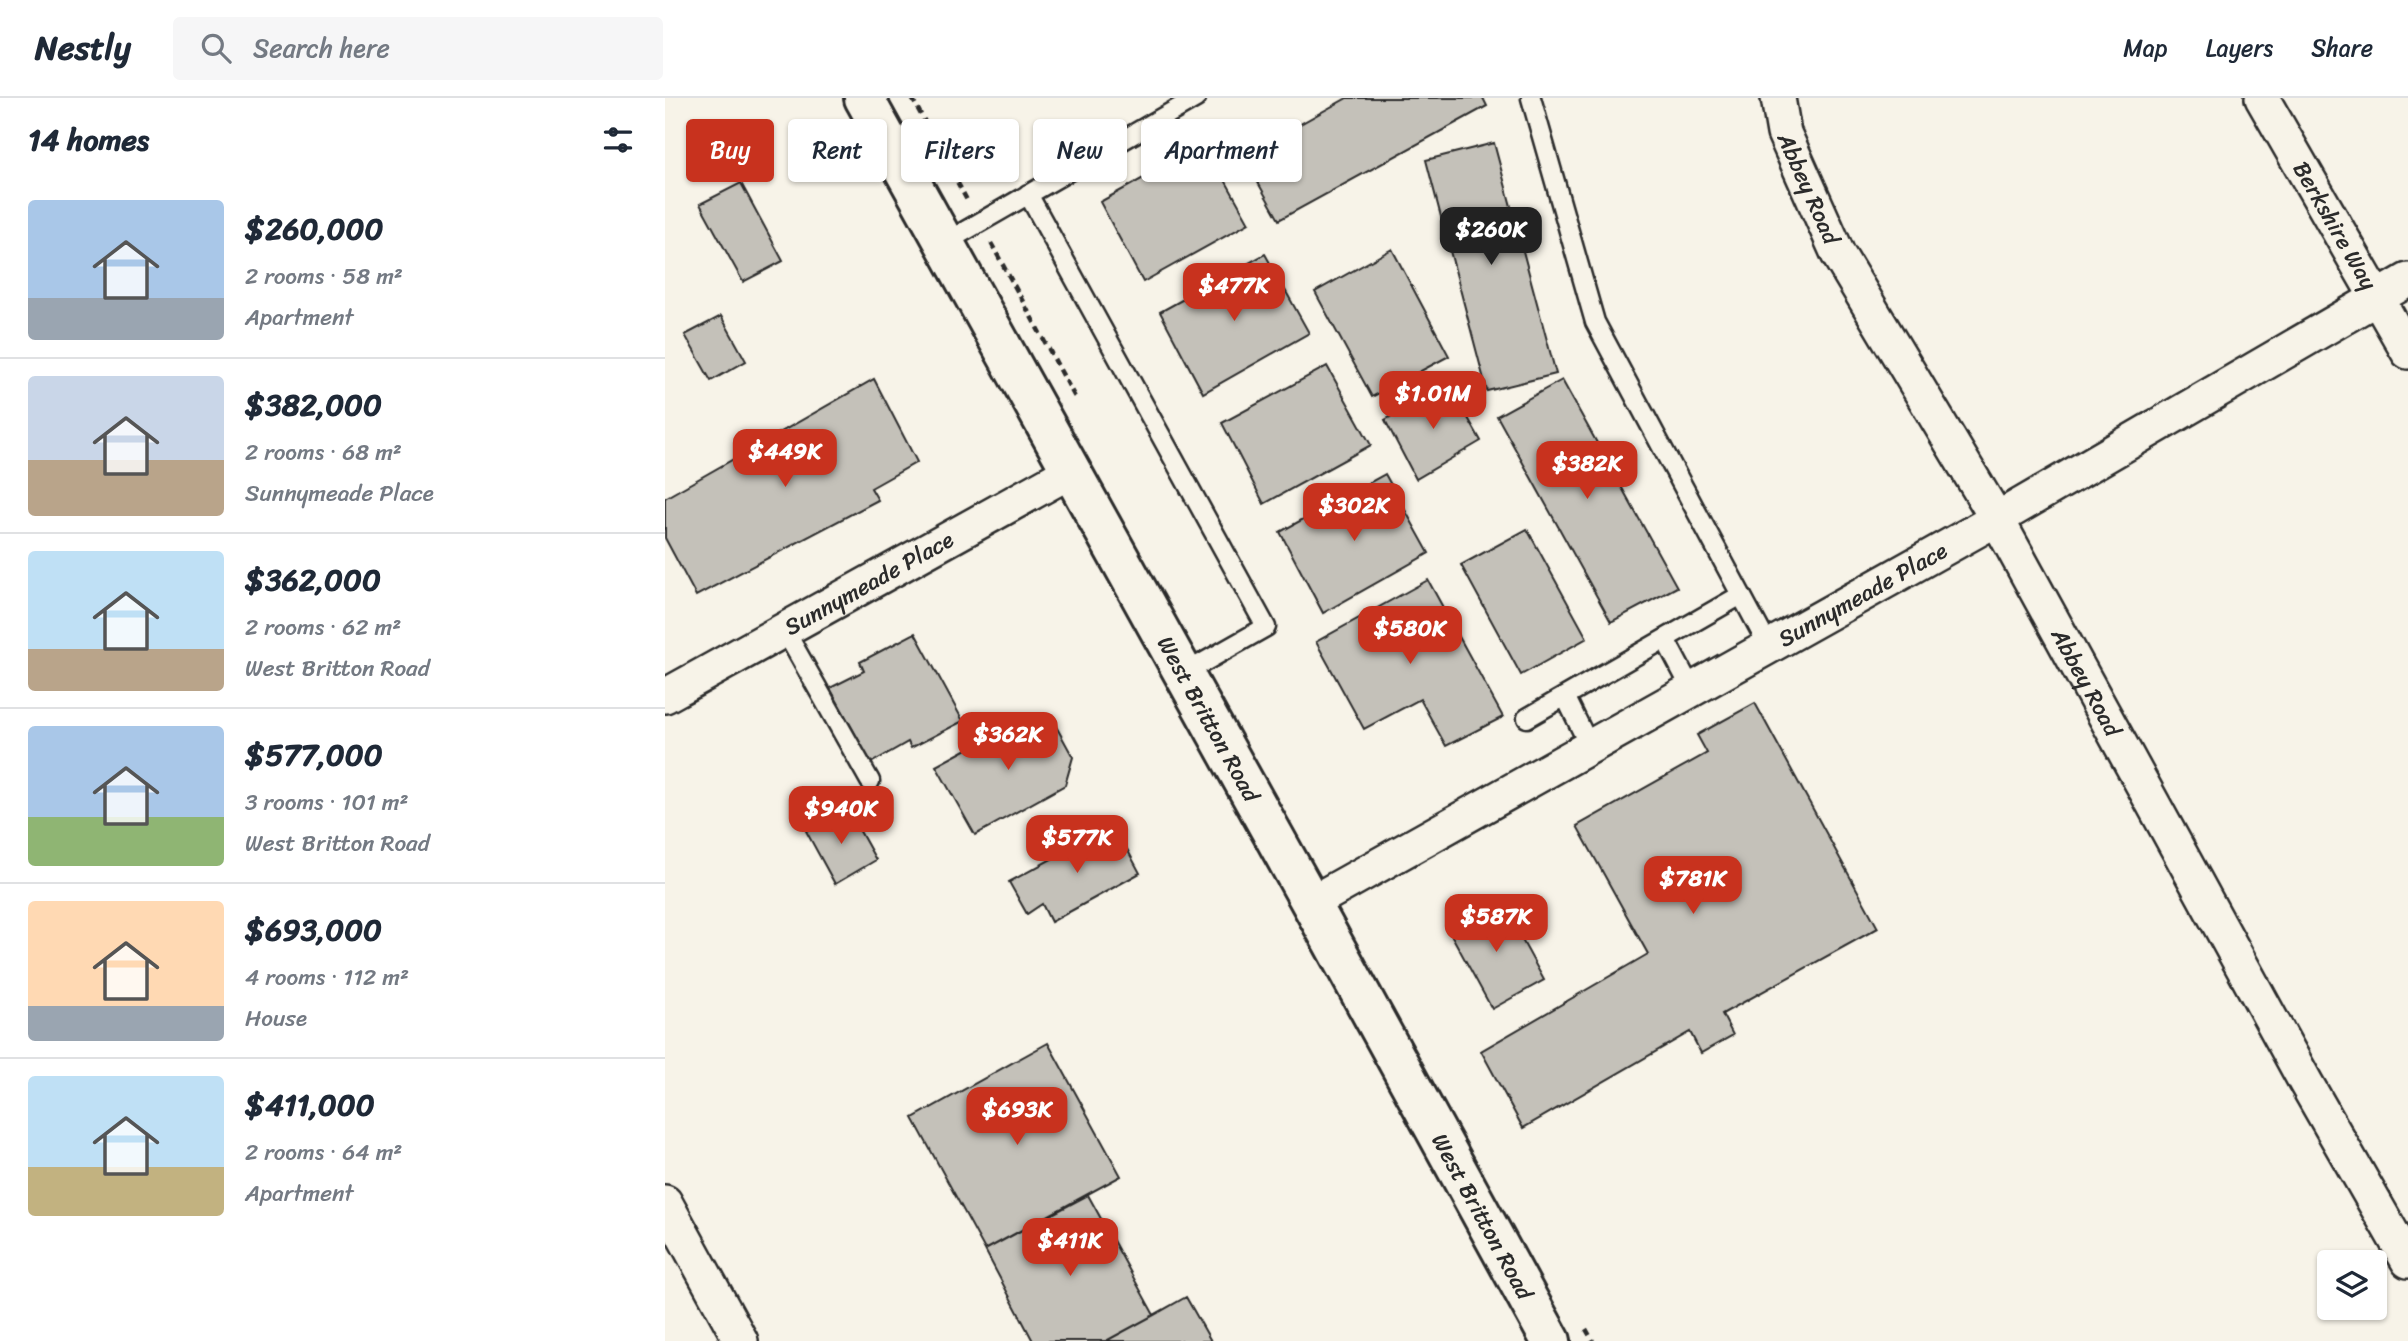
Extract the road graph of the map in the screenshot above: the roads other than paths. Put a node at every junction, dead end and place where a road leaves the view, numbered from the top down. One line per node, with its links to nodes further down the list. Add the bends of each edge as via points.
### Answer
1 (864, 98): 7 (main road, West Britton Road)
2 (1196, 98): 6 (lane)
3 (1531, 98): 13 (lane, via 1595,323)
4 (1779, 98): 12 (street, Abbey Road, via 1784,133 1837,254)
5 (2262, 98): 9 (street, Berkshire Way)
6 (1028, 194): 7 (lane); 17 (lane, via 1266,627)
7 (944, 243): 11 (main road, West Britton Road)
8 (2408, 280): 9 (street, Sunnymeade Place)
9 (2378, 297): 10 (street, Berkshire Way); 12 (street, Sunnymeade Place)
10 (2408, 352)
11 (1071, 471): 14 (street, Sunnymeade Place); 17 (main road, West Britton Road)
12 (1997, 519): 16 (street, Sunnymeade Place); 26 (street, Abbey Road)
13 (1741, 595): 15 (lane); 16 (lane)
14 (784, 629): 19 (street, Sunnymeade Place); 23 (lane)
15 (1665, 639): 18 (lane); 20 (lane)
16 (1769, 646): 18 (street, Sunnymeade Place)
17 (1183, 674): 24 (main road, West Britton Road)
18 (1692, 690): 22 (street, Sunnymeade Place)
19 (665, 696)
20 (1565, 696): 21 (lane); 22 (lane)
21 (1527, 718)
22 (1590, 747): 24 (street, Sunnymeade Place)
23 (870, 782)
24 (1311, 903): 28 (main road, West Britton Road)
25 (665, 1202): 27 (street)
26 (2408, 1261)
27 (741, 1341)
28 (1551, 1341)

